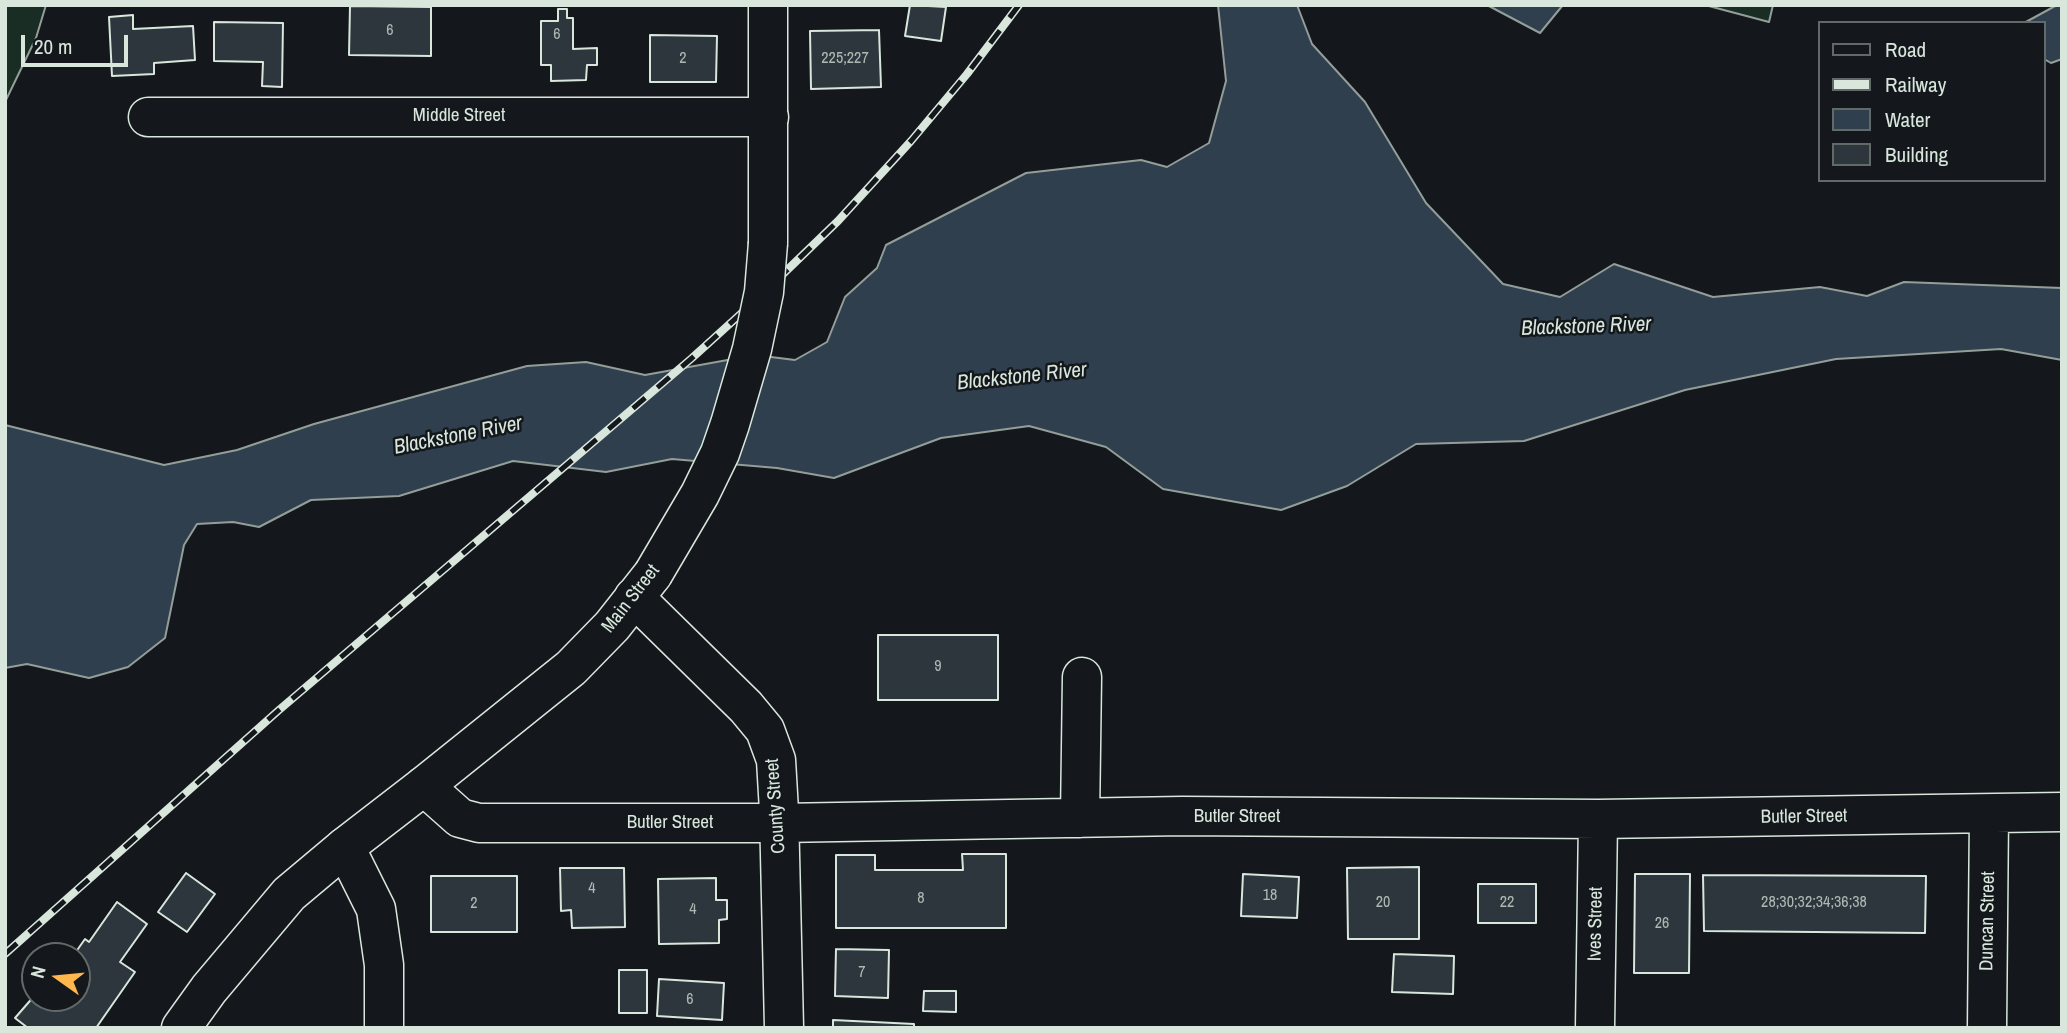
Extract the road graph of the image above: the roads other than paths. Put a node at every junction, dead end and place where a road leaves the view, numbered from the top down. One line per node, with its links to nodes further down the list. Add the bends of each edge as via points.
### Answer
1 (768, 5): 3 (street, Main Street)
2 (148, 117): 3 (street, Middle Street)
3 (769, 117): 4 (street, Main Street, bridge, via 768,243 752,349 727,433 700,494)
4 (643, 586): 6 (street, Main Street, via 570,668); 11 (street, County Street, via 765,730 776,760)
5 (1082, 677): 9 (street)
6 (424, 786): 11 (street, Butler Street, via 460,818 479,823); 12 (street, Main Street)
7 (2062, 811): 8 (street, Butler Street)
8 (1989, 814): 10 (street, Butler Street); 17 (street, Duncan Street)
9 (1080, 818): 10 (street, Butler Street); 11 (street, Butler Street)
10 (1598, 819): 16 (street, Ives Street)
11 (780, 823): 15 (street, County Street)
12 (345, 847): 13 (street, Main Street, via 289,894); 14 (street, via 376,909 384,965)
13 (181, 1028)
14 (384, 1028)
15 (784, 1028)
16 (1595, 1028)
17 (1987, 1028)

